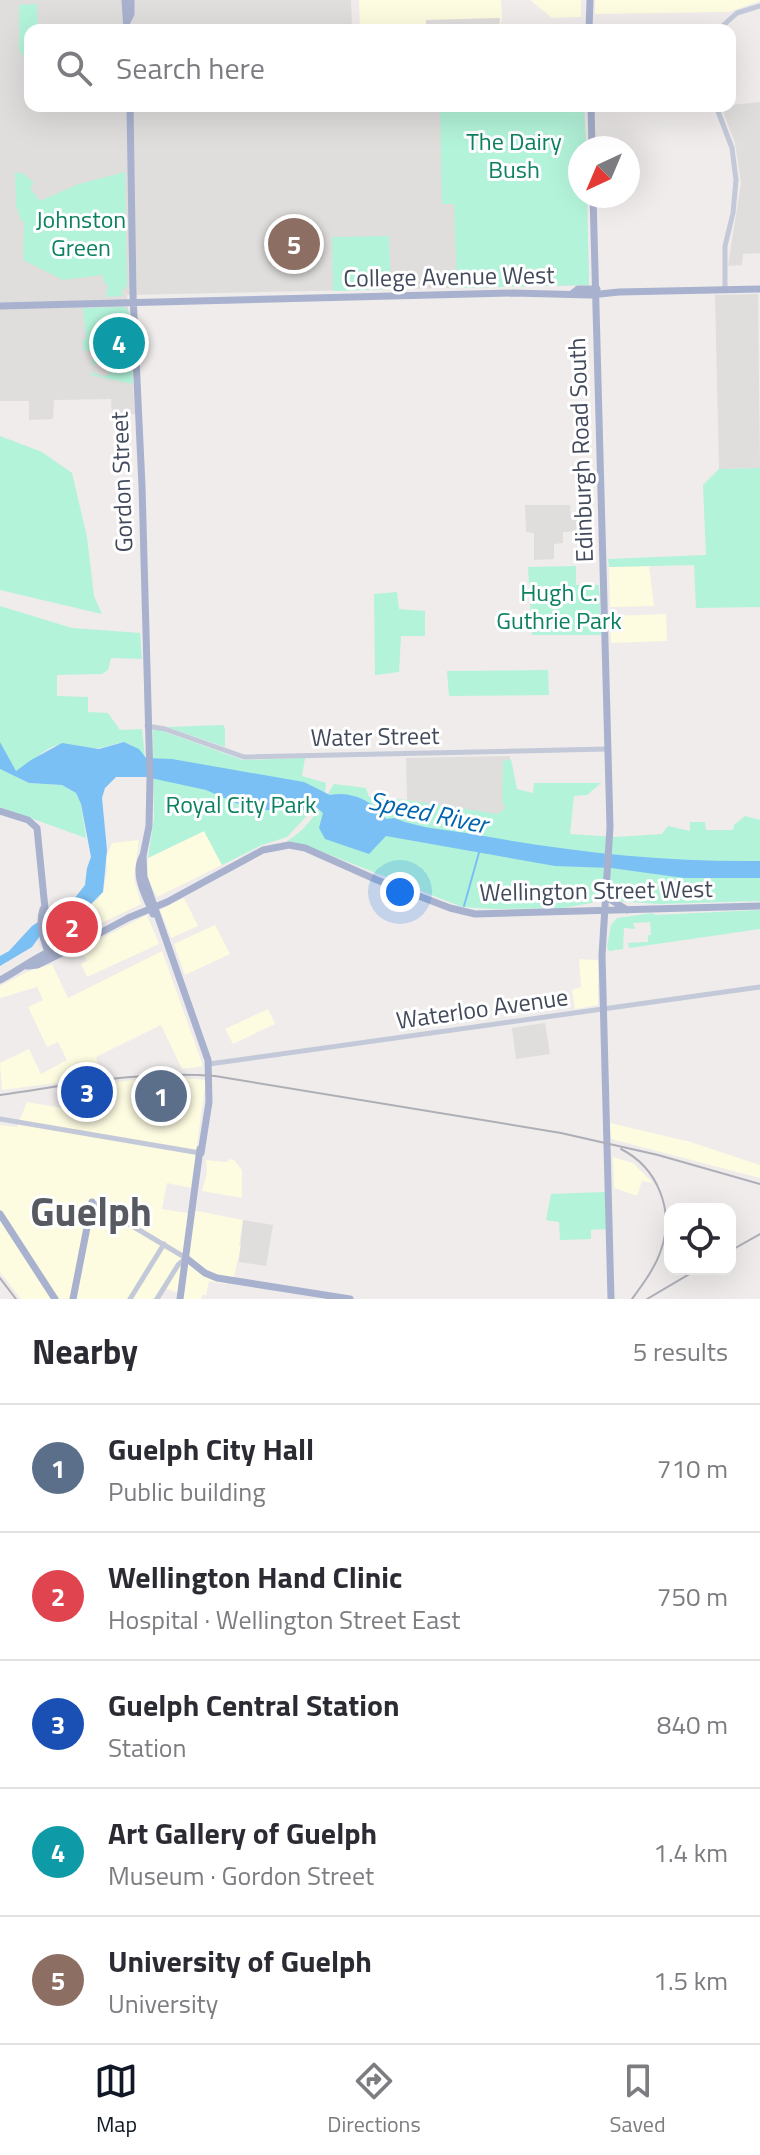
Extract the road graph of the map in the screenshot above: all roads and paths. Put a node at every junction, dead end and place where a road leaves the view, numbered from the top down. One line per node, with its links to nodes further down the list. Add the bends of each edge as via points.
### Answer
1 (128, 0): 4 (main road)
2 (587, 0): 5 (main road)
3 (760, 6): 6 (street, via 737,13)
4 (128, 24)
5 (589, 24)
6 (725, 24)
7 (130, 112): 15 (main road, Gordon Street)
8 (591, 112): 10 (main road)
9 (718, 112): 12 (street, via 732,148 736,180 724,250)
10 (592, 136)
11 (593, 208): 14 (main road, Edinburgh Road South)
12 (725, 289): 13 (main road, College Avenue West); 14 (main road, College Avenue West)
13 (760, 289)
14 (596, 292): 15 (main road, College Avenue West); 18 (main road, Edinburgh Road South)
15 (134, 301): 16 (main road, College Avenue West); 17 (main road, Gordon Street)
16 (0, 306)
17 (147, 726): 18 (street, Water Street, via 244,757); 22 (main road, Gordon Street, via 149,826 139,875)
18 (608, 749): 20 (main road, Edinburgh Road South)
19 (0, 811): 27 (main road, via 37,828 44,934)
20 (605, 896): 23 (main road, Edinburgh Road South); 24 (main road); 25 (main road)
21 (760, 906): 24 (main road, Wellington Street West)
22 (153, 907): 25 (main road, Wellington Street West, via 261,851 289,845 463,912); 27 (main road, Wellington Street West); 31 (main road, Gordon Street)
23 (605, 911): 24 (main road, Wellington Street West); 25 (main road, Wellington Street West); 26 (main road, Edinburgh Road South)
24 (629, 911): 26 (main road)
25 (589, 912): 26 (main road)
26 (604, 926): 30 (main road, Edinburgh Road South)
27 (52, 954): 28 (main road, Wellington Street West)
28 (0, 980)
29 (760, 987): 30 (street, Waterloo Avenue)
30 (603, 1009): 31 (street, Waterloo Avenue); 44 (main road, Edinburgh Road South)
31 (209, 1068): 33 (main road)
32 (0, 1119): 33 (street)
33 (201, 1153): 37 (main road)
34 (92, 1202): 36 (street); 39 (main road)
35 (0, 1214): 38 (main road)
36 (164, 1244): 37 (street); 40 (street)
37 (186, 1258): 41 (street); 42 (main road); 43 (main road, via 218,1279)
38 (51, 1296)
39 (75, 1296)
40 (130, 1299)
41 (157, 1299)
42 (180, 1299)
43 (350, 1299)
44 (611, 1299)

